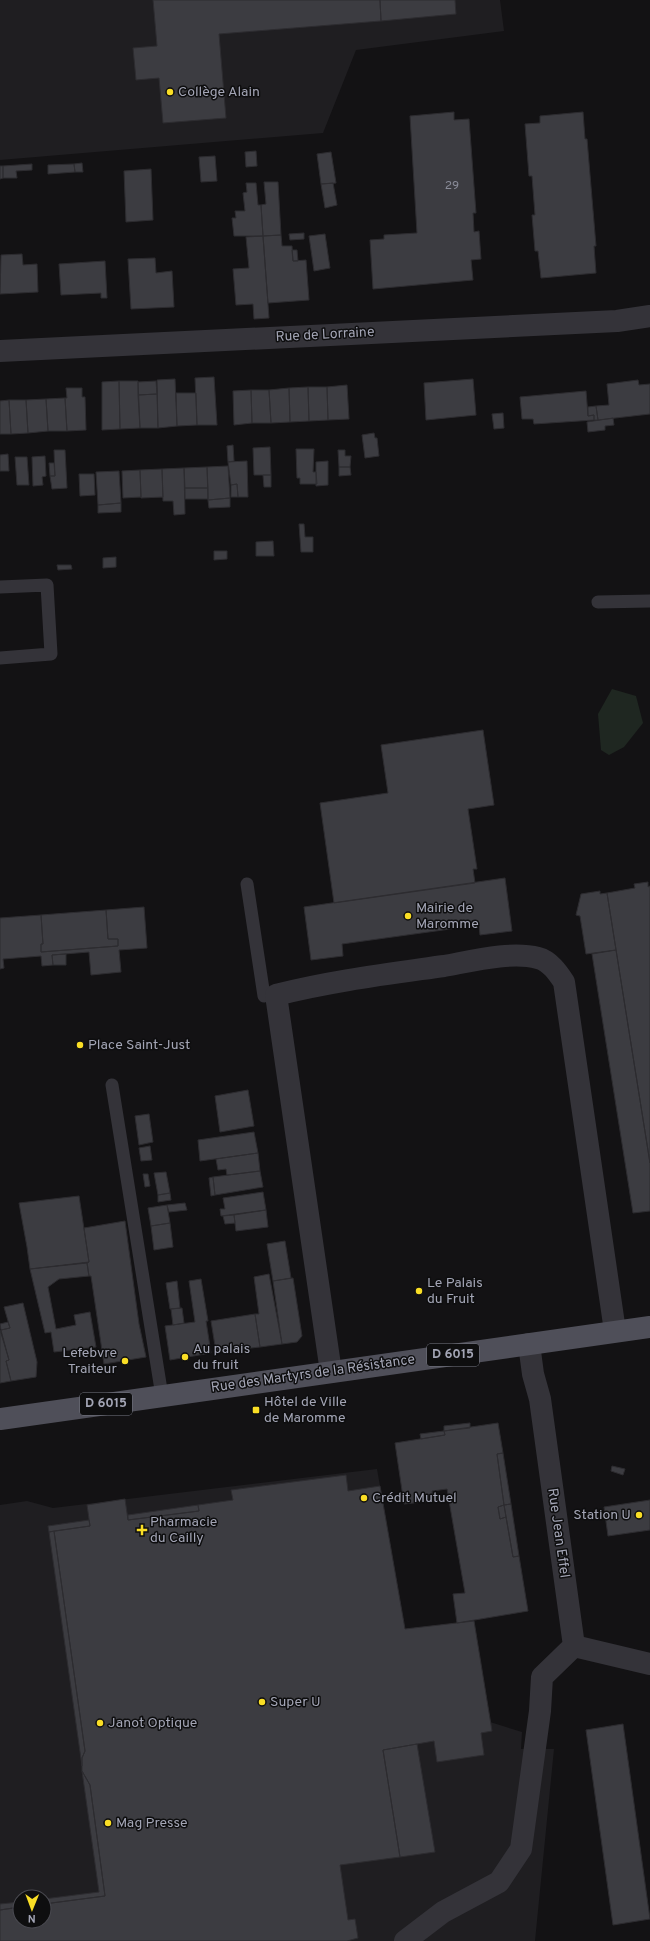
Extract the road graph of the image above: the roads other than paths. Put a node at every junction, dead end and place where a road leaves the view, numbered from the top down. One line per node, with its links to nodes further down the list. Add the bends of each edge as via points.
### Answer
1 (650, 316): 2 (street, Rue de Lorraine, via 617,320)
2 (0, 351)
3 (0, 587): 6 (lane, via 47,584 51,654)
4 (650, 601): 5 (lane)
5 (598, 602)
6 (0, 658)
7 (247, 884): 8 (lane)
8 (264, 996)
9 (112, 1085): 14 (lane)
10 (650, 1327): 11 (main road, Rue des Martyrs de la Résistance / D 6015)
11 (615, 1332): 12 (main road, Rue des Martyrs de la Résistance / D 6015); 13 (street, via 564,982 554,968 540,958 526,956 491,959 315,985 276,995)
12 (529, 1344): 13 (main road, Rue des Martyrs de la Résistance / D 6015); 16 (street, Rue Jean Effel, via 540,1400)
13 (330, 1372): 14 (main road, Rue des Martyrs de la Résistance / D 6015)
14 (162, 1396): 15 (main road, Rue des Martyrs de la Résistance / D 6015)
15 (0, 1419)
16 (574, 1646): 17 (street); 18 (street, via 542,1677 540,1711 521,1849 498,1882 443,1912)
17 (650, 1664)
18 (405, 1941)

